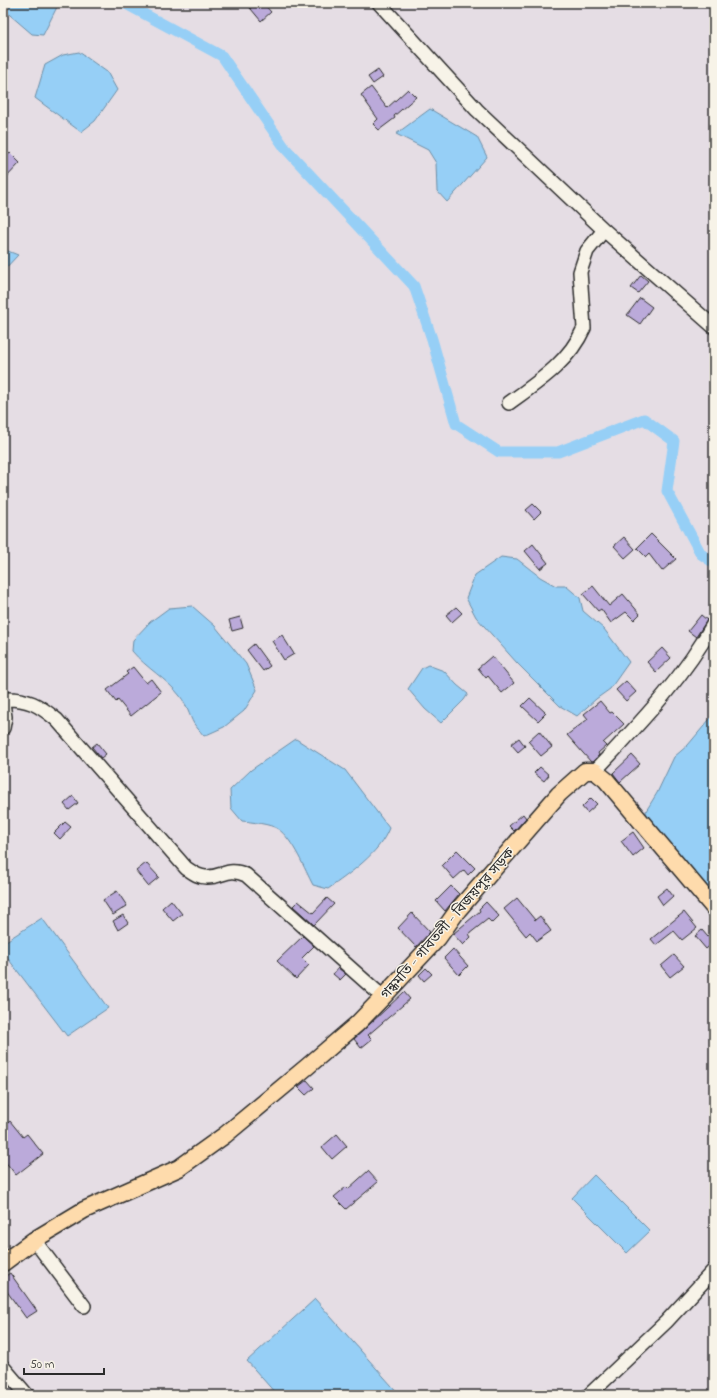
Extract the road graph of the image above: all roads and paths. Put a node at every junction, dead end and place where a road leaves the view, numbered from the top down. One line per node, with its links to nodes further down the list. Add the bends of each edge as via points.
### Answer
1 (379, 3): 2 (street, via 477,110)
2 (604, 230): 3 (street); 4 (street, via 587,251 580,272 584,328 581,335 572,350 554,370)
3 (714, 327)
4 (509, 403)
5 (714, 623): 9 (street, via 702,644 657,704)
6 (3, 699): 11 (street, via 18,698 34,703 57,720 186,868 205,877 238,871 246,875)
7 (3, 703): 8 (street)
8 (3, 728)
9 (596, 771): 10 (main road); 11 (main road, গন্ধমতি - গাবতলী - বিজয়পুর সড়ক, via 585,771 559,794 458,910 438,938)
10 (714, 908)
11 (384, 997): 12 (main road, গন্ধমতি - গাবতলী - বিজয়পুর সড়ক, via 357,1024 278,1092 179,1168 84,1210)
12 (34, 1240): 13 (main road, গন্ধমতি - গাবতলী - বিজয়পুর সড়ক); 15 (street)
13 (3, 1263)
14 (714, 1270): 18 (street, via 666,1322)
15 (84, 1306)
16 (3, 1367): 17 (street)
17 (27, 1395)
18 (589, 1395)

